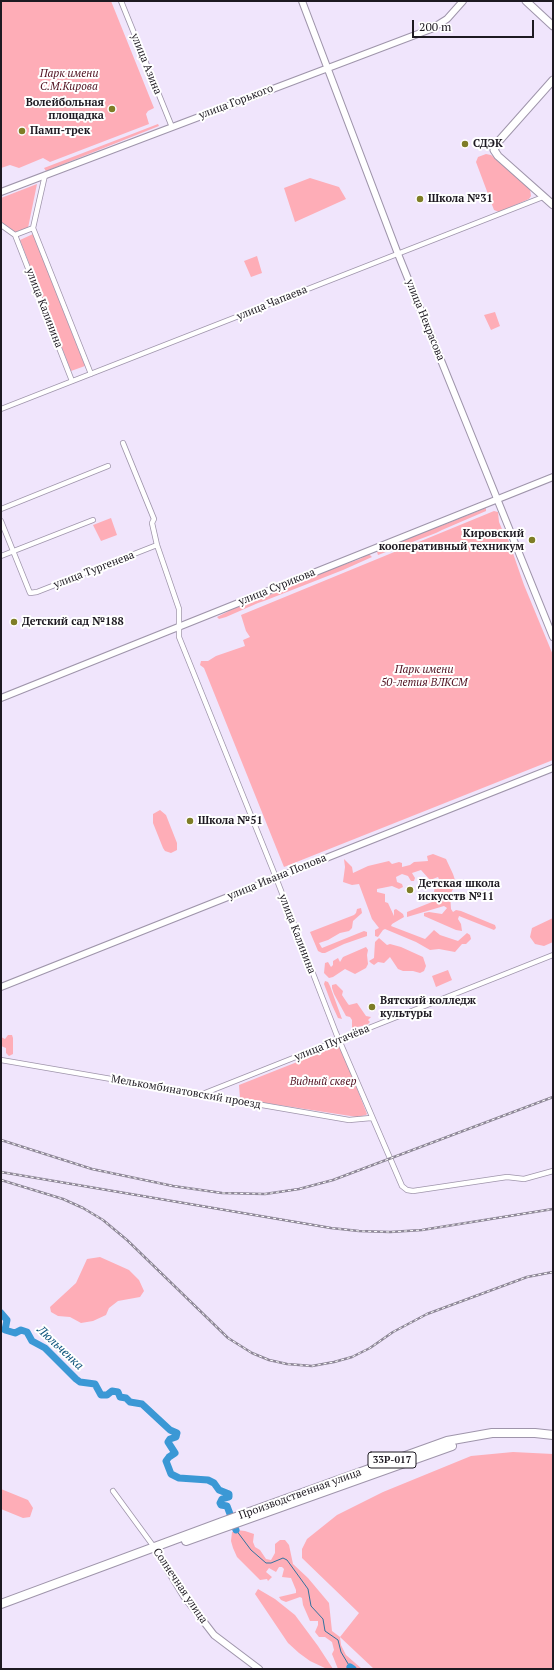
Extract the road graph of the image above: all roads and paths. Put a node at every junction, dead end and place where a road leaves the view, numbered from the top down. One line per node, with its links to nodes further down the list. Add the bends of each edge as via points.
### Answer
1 (121, 1): 8 (street, улица Азина)
2 (302, 1): 6 (street, улица Некрасова)
3 (464, 1): 6 (street, улица Горького, via 447,19 431,29)
4 (526, 1): 5 (main road)
5 (553, 26)
6 (326, 68): 8 (street, улица Горького); 16 (street, улица Некрасова)
7 (553, 80): 11 (main road, via 498,142 494,150)
8 (172, 126): 9 (street, улица Горького)
9 (45, 175): 10 (street, улица Горького); 14 (street)
10 (1, 192)
11 (543, 196): 12 (main road); 16 (street, улица Чапаева)
12 (553, 205)
13 (1, 225): 15 (street)
14 (33, 228): 15 (street); 17 (street, улица Калинина)
15 (15, 235): 18 (street, улица Калинина)
16 (398, 254): 17 (street, улица Чапаева); 23 (street, улица Некрасова)
17 (91, 374): 18 (street, улица Чапаева)
18 (72, 381): 19 (street, улица Чапаева)
19 (1, 409)
20 (123, 443): 27 (street, улица Калинина, via 154,519 152,523)
21 (108, 466): 24 (street)
22 (553, 478): 23 (street, улица Сурикова)
23 (497, 500): 30 (street, улица Сурикова); 31 (street, улица Некрасова)
24 (1, 509)
25 (93, 520): 28 (street)
26 (1, 521): 28 (street)
27 (157, 545): 28 (street, улица Тургенева, via 30,593); 30 (street, улица Калинина, via 179,610)
28 (14, 551): 29 (street)
29 (1, 556)
30 (178, 627): 32 (street, улица Сурикова); 34 (street, улица Калинина, via 179,637)
31 (553, 637)
32 (1, 698)
33 (553, 768): 34 (street, улица Ивана Попова)
34 (275, 878): 36 (street, улица Ивана Попова); 37 (street, улица Калинина)
35 (553, 955): 37 (street, улица Пугачёва)
36 (1, 987)
37 (339, 1040): 39 (street, улица Пугачёва); 40 (street, улица Калинина)
38 (1, 1060): 39 (street, Мелькомбинатовский проезд)
39 (200, 1095): 40 (street, Мелькомбинатовский проезд, via 349,1120)
40 (371, 1118): 41 (street, улица Калинина, via 402,1186 407,1190 507,1177 524,1179)
41 (553, 1171)
42 (553, 1435): 45 (highway, Производственная улица / 33Р-017, via 492,1433 447,1442)
43 (553, 1439): 45 (highway, Производственная улица / 33Р-017, via 507,1437 480,1439 450,1446)
44 (113, 1491): 46 (street, Солнечная улица)
45 (238, 1519): 46 (highway, Производственная улица / 33Р-017)
46 (155, 1550): 47 (highway, Производственная улица); 50 (street, Солнечная улица, via 184,1596 214,1635)
47 (103, 1569): 48 (highway); 49 (highway)
48 (1, 1604)
49 (1, 1609)
50 (259, 1669)

